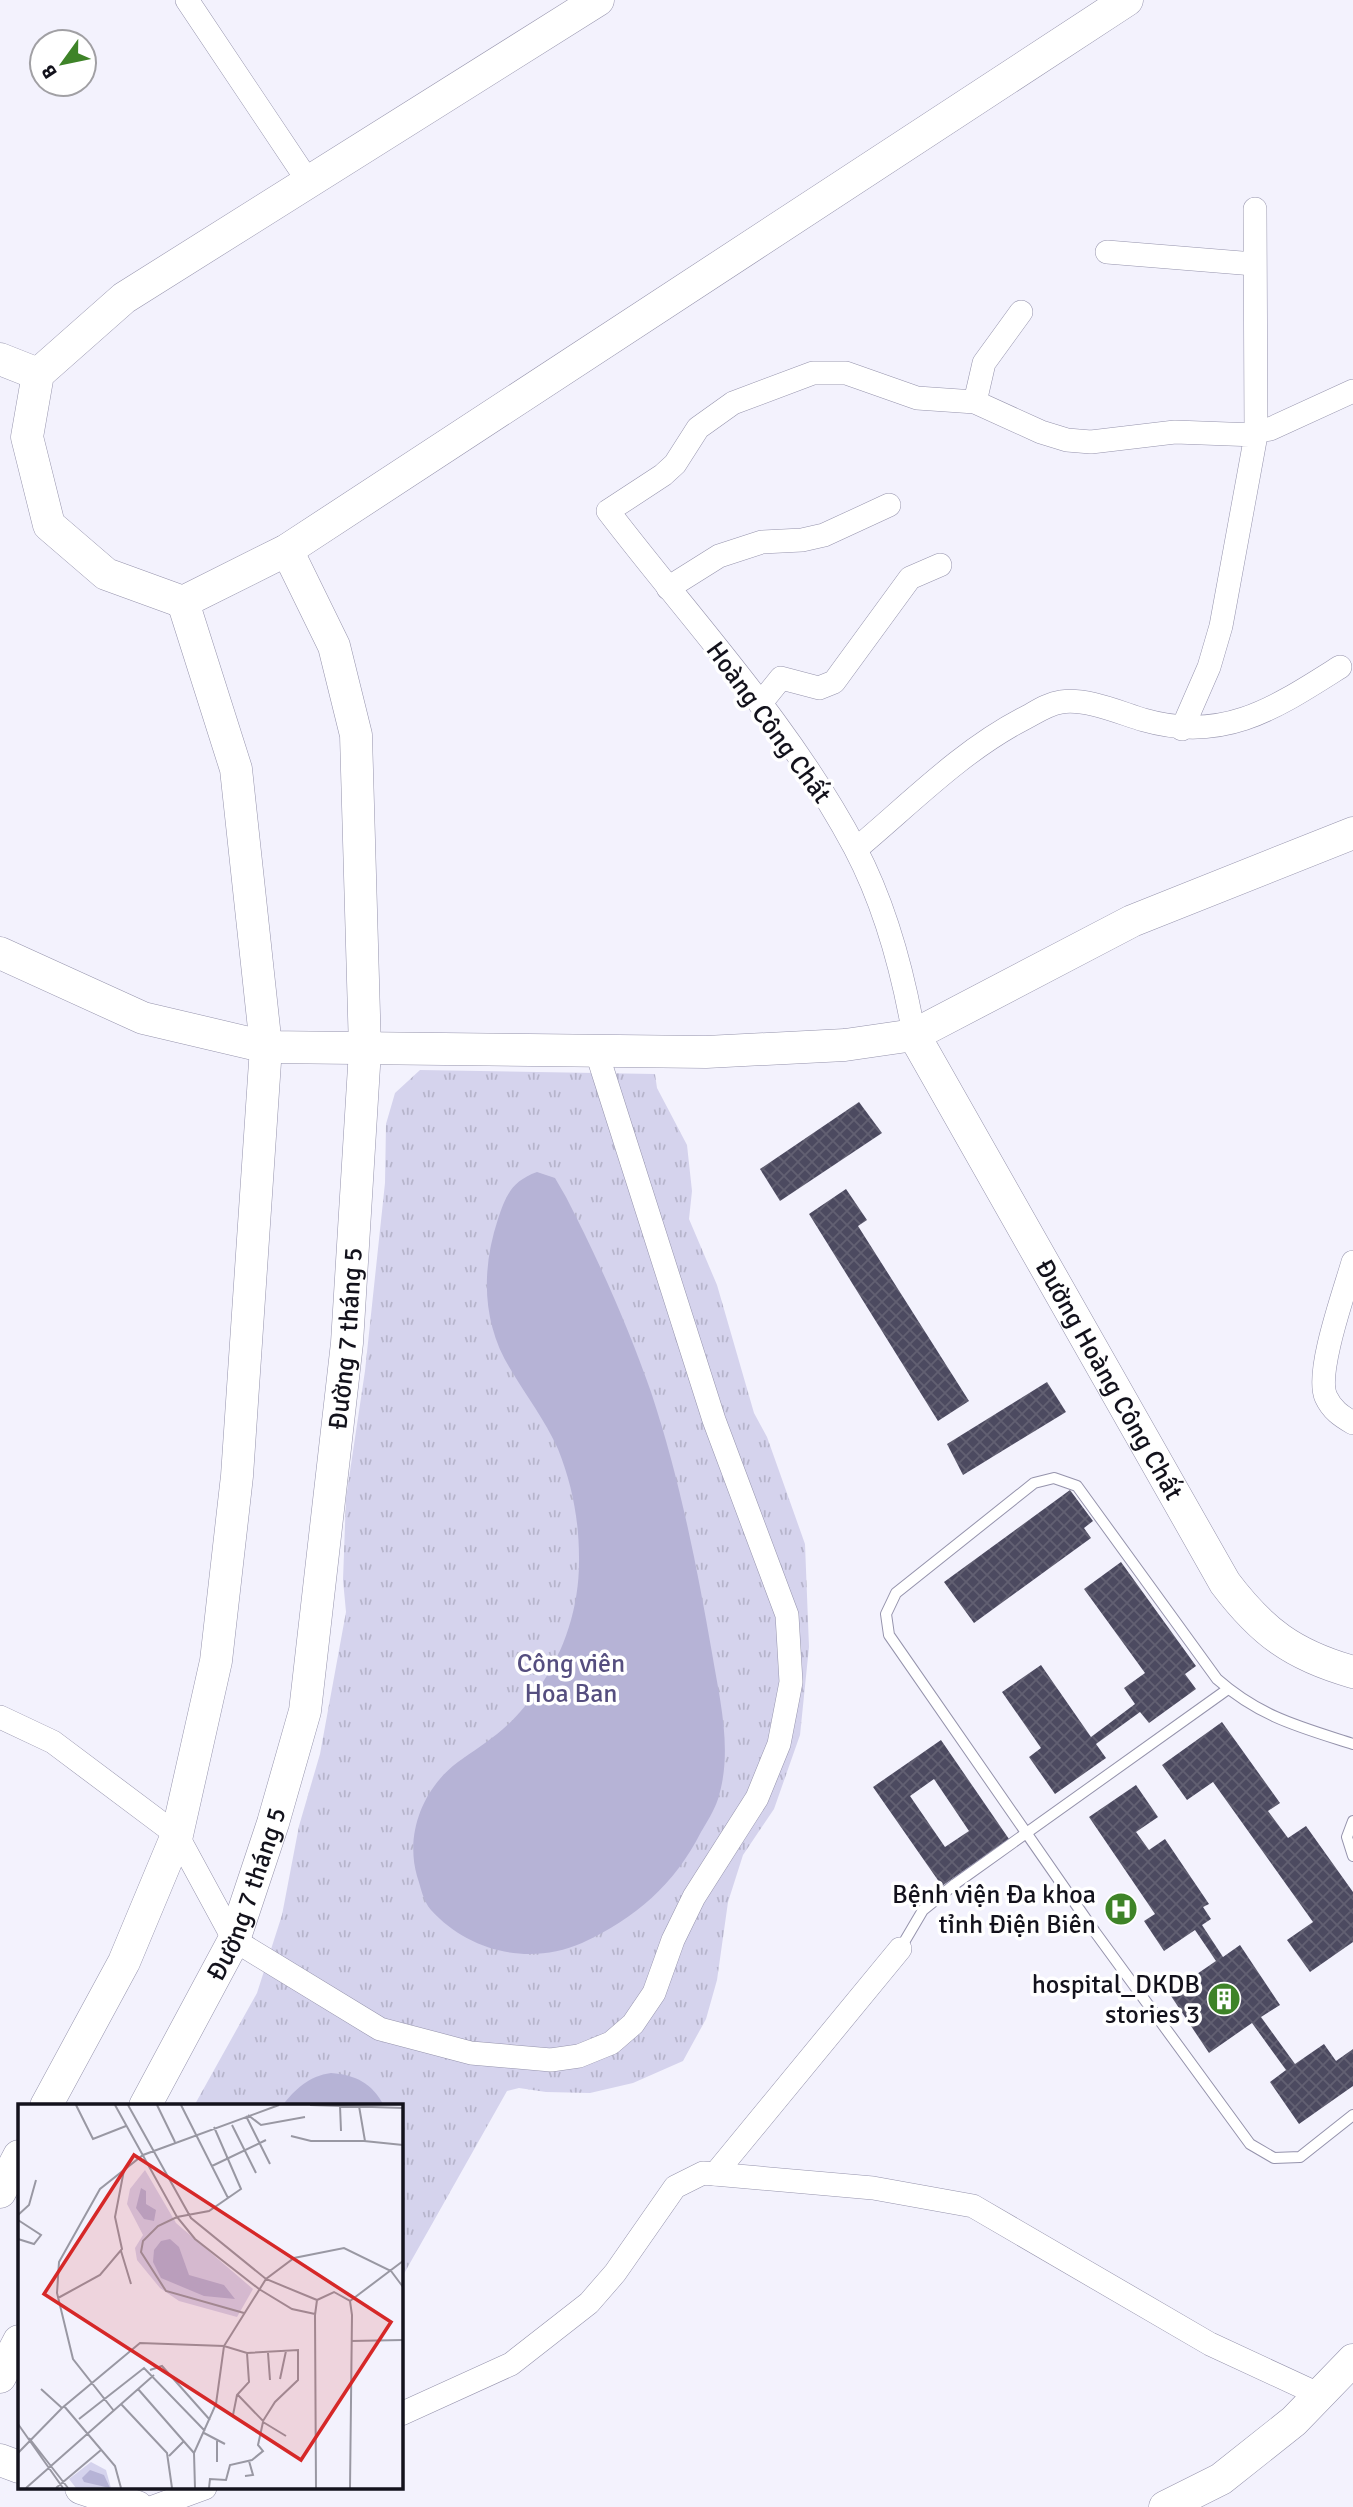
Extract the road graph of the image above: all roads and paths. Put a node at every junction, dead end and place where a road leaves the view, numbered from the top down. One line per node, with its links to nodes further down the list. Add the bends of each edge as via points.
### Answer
1 (187, 0): 4 (street)
2 (598, 0): 4 (street)
3 (1127, 0): 15 (street)
4 (310, 184): 10 (street, via 124,298)
5 (1255, 209): 7 (street)
6 (1107, 252): 7 (street)
7 (1254, 264): 13 (street)
8 (1021, 312): 12 (street, via 984,363)
9 (0, 359): 10 (street)
10 (38, 374): 18 (street, via 27,437 49,525 106,574)
11 (1353, 391): 13 (street)
12 (975, 402): 13 (street, via 1067,440 1091,442 1175,432); 17 (street, Hoàng Công Chất, via 917,398 846,373 802,377 733,403 698,428 663,475 608,511)
13 (1256, 433): 21 (street, via 1221,626)
14 (888, 505): 17 (street, via 824,535 762,542 719,556)
15 (287, 550): 18 (street); 27 (street, Đường 7 tháng 5, via 334,646 356,735)
16 (940, 565): 20 (street, via 910,578 834,682 819,688 781,678)
17 (668, 588): 20 (street, Hoàng Công Chất)
18 (183, 602): 26 (street, via 236,769)
19 (1340, 667): 21 (street, via 1277,707 1240,722)
20 (760, 704): 23 (street, Hoàng Công Chất, via 793,746)
21 (1182, 729): 23 (street, via 1071,701 1049,705 974,747)
22 (1353, 833): 25 (street, via 1132,921)
23 (856, 849): 25 (street, Hoàng Công Chất, via 876,895 906,991)
24 (0, 953): 26 (street, via 143,1018)
25 (914, 1035): 28 (street, via 845,1045 731,1051); 31 (street, Đường Hoàng Công Chất, via 1225,1583 1266,1632)
26 (266, 1047): 27 (street); 37 (street, via 239,1449 218,1648)
27 (365, 1050): 28 (street); 39 (street, Đường 7 tháng 5, via 347,1343 305,1711)
28 (596, 1051): 39 (street, via 714,1420 787,1615 791,1682 779,1744 757,1798 694,1897 654,1993 633,2024 611,2043 579,2056 551,2060 471,2053 380,2029)
29 (1353, 1262): 30 (street, via 1322,1376 1325,1395 1336,1413)
30 (1353, 1423)
31 (1353, 1672)
32 (1228, 1689): 34 (lane, via 1246,1704 1293,1725); 36 (lane); 36 (lane, via 1077,1486 1054,1478 1034,1483 896,1593 886,1614 889,1635)
33 (0, 1717): 37 (street, via 53,1742)
34 (1353, 1744)
35 (1353, 1821): 38 (lane, via 1347,1837)
36 (1030, 1833): 40 (lane, via 923,1910); 43 (lane, via 1095,1932 1251,2144 1274,2158 1300,2157)
37 (177, 1835): 39 (street); 41 (street, via 124,1962)
38 (1353, 1856)
39 (234, 1940): 42 (street, Đường 7 tháng 5)
40 (900, 1949): 45 (street)
41 (47, 2104)
42 (146, 2104)
43 (1353, 2115)
44 (18, 2158): 46 (street)
45 (715, 2174): 50 (street, via 873,2188 973,2206 1210,2344); 51 (street, via 703,2173 675,2187 589,2303 511,2364)
46 (0, 2192)
47 (18, 2343): 49 (street)
48 (1353, 2360): 50 (street)
49 (0, 2376)
50 (1320, 2395): 58 (street, via 1222,2479)
51 (402, 2414)
52 (0, 2460): 53 (street)
53 (18, 2466)
54 (87, 2490): 56 (street)
55 (200, 2490): 57 (street)
56 (137, 2507)
57 (153, 2507)
58 (1165, 2507)

